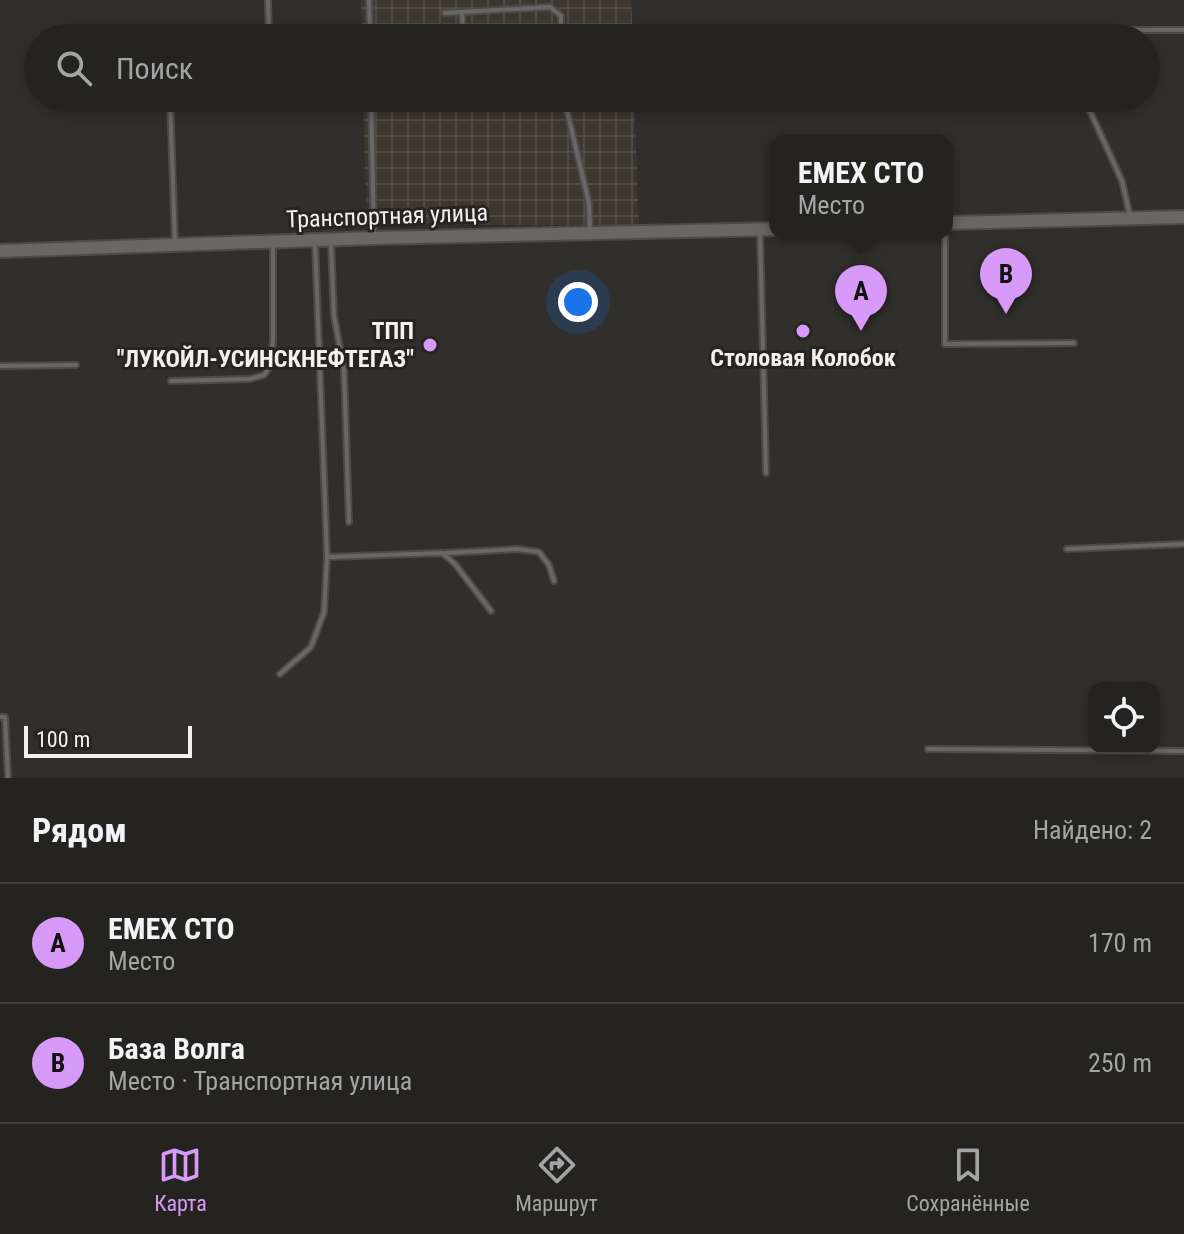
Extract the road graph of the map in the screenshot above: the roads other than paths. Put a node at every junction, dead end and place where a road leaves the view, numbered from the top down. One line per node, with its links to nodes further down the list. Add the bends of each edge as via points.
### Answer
1 (268, 0): 5 (lane)
2 (369, 0): 6 (lane)
3 (462, 12): 4 (lane); 7 (lane); 8 (lane, via 550,7 561,16)
4 (445, 13)
5 (269, 24)
6 (370, 24)
7 (462, 24)
8 (561, 24)
9 (1160, 30): 10 (lane)
10 (1184, 30)
11 (170, 112): 26 (lane)
12 (371, 112): 21 (lane)
13 (567, 112): 20 (lane, via 589,203)
14 (1090, 112): 16 (lane, via 1122,181)
15 (1184, 217): 16 (street)
16 (1131, 219): 17 (street)
17 (953, 223)
18 (769, 229): 19 (street, Транспортная улица)
19 (760, 230): 20 (street, Транспортная улица); 32 (lane)
20 (590, 233): 21 (street, Транспортная улица)
21 (374, 238): 25 (street, Транспортная улица)
22 (945, 239): 28 (lane, via 945,344)
23 (273, 241): 24 (street, Транспортная улица); 26 (street, Транспортная улица); 31 (lane, via 269,368 258,378)
24 (315, 241): 25 (street, Транспортная улица); 37 (lane)
25 (331, 241): 33 (lane, via 334,316 344,370)
26 (175, 246): 27 (street, Транспортная улица)
27 (0, 251)
28 (1074, 343)
29 (76, 365): 30 (lane)
30 (0, 366)
31 (171, 381)
32 (766, 473)
33 (349, 522)
34 (1184, 544): 35 (lane)
35 (1067, 549)
36 (442, 553): 37 (lane); 38 (lane, via 539,552); 39 (lane)
37 (327, 557): 40 (lane, via 324,612 311,647)
38 (554, 581)
39 (491, 611)
40 (280, 674)
41 (0, 717): 44 (lane, via 5,717)
42 (928, 749): 43 (lane)
43 (1184, 751)
44 (8, 778)

